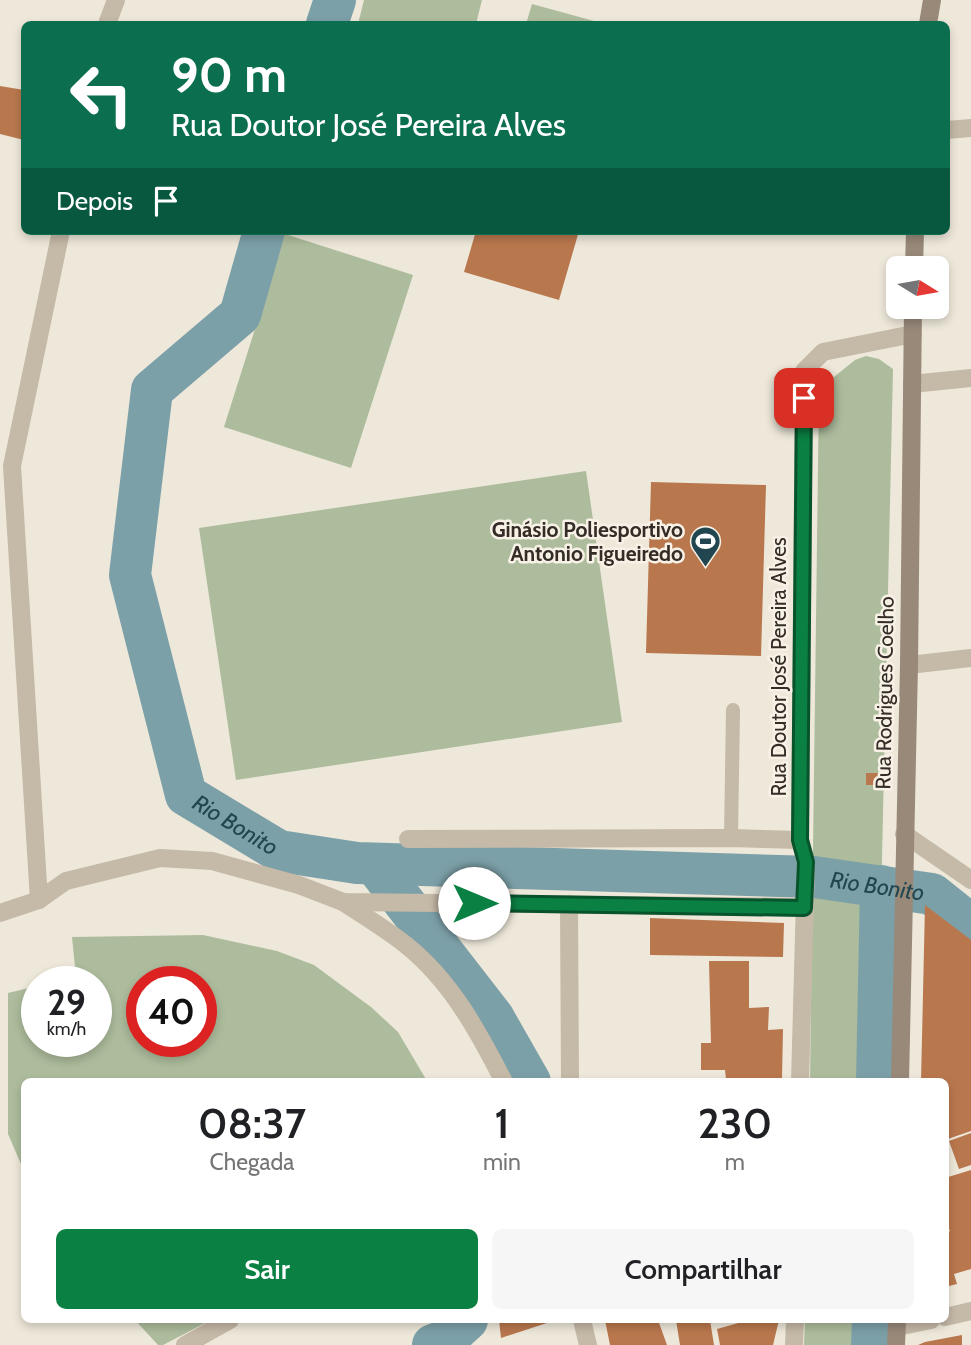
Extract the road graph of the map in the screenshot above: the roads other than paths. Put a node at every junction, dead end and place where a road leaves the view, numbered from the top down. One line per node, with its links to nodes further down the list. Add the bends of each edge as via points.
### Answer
1 (116, 0): 3 (street)
2 (932, 0): 4 (main road)
3 (108, 21)
4 (928, 21)
5 (971, 128): 6 (street)
6 (950, 130)
7 (60, 235): 14 (street)
8 (915, 235): 9 (main road)
9 (914, 256)
10 (913, 319): 11 (main road, Rua Rodrigues Coelho)
11 (913, 334): 13 (main road, Rua Rodrigues Coelho); 21 (street, Rua Doutor José Pereira Alves, via 823,352 804,371)
12 (971, 378): 13 (street)
13 (912, 384): 16 (main road, Rua Rodrigues Coelho)
14 (6, 465): 23 (street)
15 (971, 658): 16 (street)
16 (909, 665): 18 (main road, Rua Rodrigues Coelho)
17 (733, 710): 19 (lane)
18 (904, 834): 22 (street); 31 (main road, Rua Rodrigues Coelho)
19 (731, 838): 20 (street); 21 (street)
20 (408, 839)
21 (800, 840): 24 (street, Rua Doutor José Pereira Alves, via 806,862)
22 (971, 880)
23 (39, 900): 25 (street, via 66,881 160,858 223,864); 27 (street)
24 (804, 900): 26 (street); 30 (street, Rua Doutor José Pereira Alves)
25 (343, 902): 26 (street); 28 (street, via 406,945 443,981 476,1027)
26 (569, 904): 29 (street)
27 (0, 913)
28 (502, 1078)
29 (570, 1078)
30 (800, 1078)
31 (900, 1078)
32 (971, 1311): 33 (street)
33 (949, 1316)
34 (224, 1323): 38 (street)
35 (583, 1323): 39 (street)
36 (795, 1323): 40 (street)
37 (897, 1323): 41 (main road)
38 (185, 1345)
39 (588, 1345)
40 (794, 1345)
41 (897, 1345)

